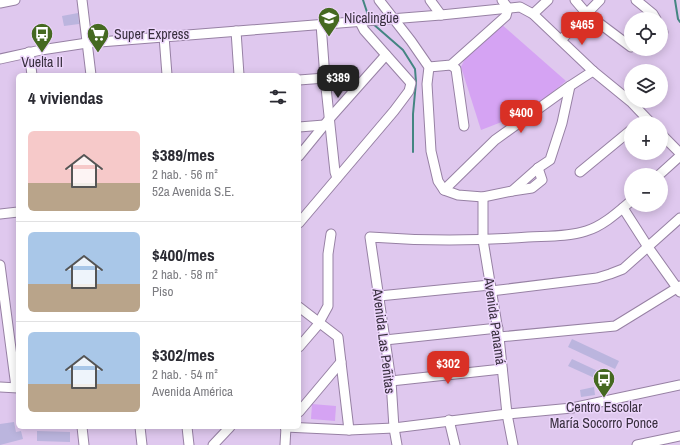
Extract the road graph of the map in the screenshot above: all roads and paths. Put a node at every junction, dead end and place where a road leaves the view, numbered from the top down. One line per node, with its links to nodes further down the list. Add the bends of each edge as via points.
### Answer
1 (14, 0): 10 (street)
2 (82, 0): 24 (street)
3 (379, 0): 17 (street)
4 (430, 0): 16 (street)
5 (502, 0): 12 (street)
6 (548, 0): 14 (street)
7 (575, 0): 15 (street)
8 (600, 0): 15 (street)
9 (636, 0): 13 (street)
10 (0, 2)
11 (517, 4): 12 (street); 14 (street)
12 (508, 8): 16 (street); 28 (street, via 506,16)
13 (651, 12)
14 (533, 14): 22 (street)
15 (587, 14): 22 (street); 23 (street)
16 (441, 15): 17 (street)
17 (394, 19): 18 (street); 29 (street)
18 (367, 21): 19 (street); 26 (street, via 364,30)
19 (322, 24): 20 (street); 35 (street)
20 (236, 31): 21 (street); 34 (street)
21 (164, 36): 24 (street); 33 (street)
22 (558, 38): 30 (street)
23 (624, 42)
24 (87, 43): 25 (street); 32 (street)
25 (29, 52): 27 (street); 31 (street)
26 (386, 55): 39 (street); 49 (street, via 411,83 410,91)
27 (0, 59)
28 (451, 65): 29 (street); 40 (street, via 456,69)
29 (429, 68): 50 (street, via 427,84 431,151 438,181)
30 (594, 71): 37 (street); 38 (street, via 632,102)
31 (32, 73)
32 (91, 73)
33 (167, 73)
34 (239, 73)
35 (325, 78): 36 (street); 39 (street)
36 (301, 80)
37 (570, 86): 50 (street, via 495,140); 51 (street, via 550,160 512,191)
38 (642, 116)
39 (327, 122): 41 (street); 45 (street); 49 (street)
40 (464, 126)
41 (301, 127)
42 (624, 136): 48 (street)
43 (668, 141): 44 (street)
44 (680, 153)
45 (301, 154)
46 (680, 156): 47 (street)
47 (667, 168)
48 (580, 172)
49 (337, 178): 56 (street)
50 (444, 190): 51 (street, via 458,195)
51 (483, 197): 58 (street, Avenida Panamá)
52 (623, 208): 58 (street, via 586,231); 59 (street)
53 (16, 212): 54 (street)
54 (0, 214)
55 (680, 218): 59 (street)
56 (301, 221)
57 (331, 234): 65 (street, via 328,254 328,306)
58 (483, 240): 61 (street, Avenida Panamá); 63 (street, Avenida Las Peñitas, via 370,237)
59 (648, 247): 61 (street, via 623,269 597,278); 62 (street)
60 (0, 266): 71 (street)
61 (491, 288): 63 (street); 66 (street, Avenida Panamá)
62 (679, 289): 66 (street, via 614,326)
63 (379, 296): 67 (street, Avenida Las Peñitas)
64 (301, 309): 65 (street)
65 (319, 323): 68 (street); 69 (street, via 338,337)
66 (498, 333): 67 (street); 70 (street, Avenida Panamá)
67 (385, 340): 72 (street, Avenida Las Peñitas)
68 (301, 345)
69 (341, 362): 76 (street); 86 (street)
70 (502, 369): 72 (street); 77 (street, Avenida Panamá)
71 (16, 380)
72 (391, 381): 80 (street, Avenida Las Peñitas)
73 (680, 385): 77 (street, via 572,408)
74 (0, 387): 75 (street)
75 (16, 387)
76 (301, 410)
77 (507, 414): 78 (street); 95 (street, Avenida Panamá)
78 (449, 420): 80 (street); 94 (street)
79 (301, 428): 86 (street)
80 (394, 428): 86 (street); 93 (street, Avenida Las Peñitas)
81 (82, 429): 88 (street)
82 (140, 429): 89 (street)
83 (187, 429): 90 (street)
84 (228, 429): 91 (street)
85 (286, 429): 92 (street)
86 (349, 430)
87 (680, 436): 96 (street)
88 (84, 445)
89 (142, 445)
90 (189, 445)
91 (214, 445)
92 (286, 445)
93 (397, 445)
94 (455, 445)
95 (513, 445)
96 (637, 445)

